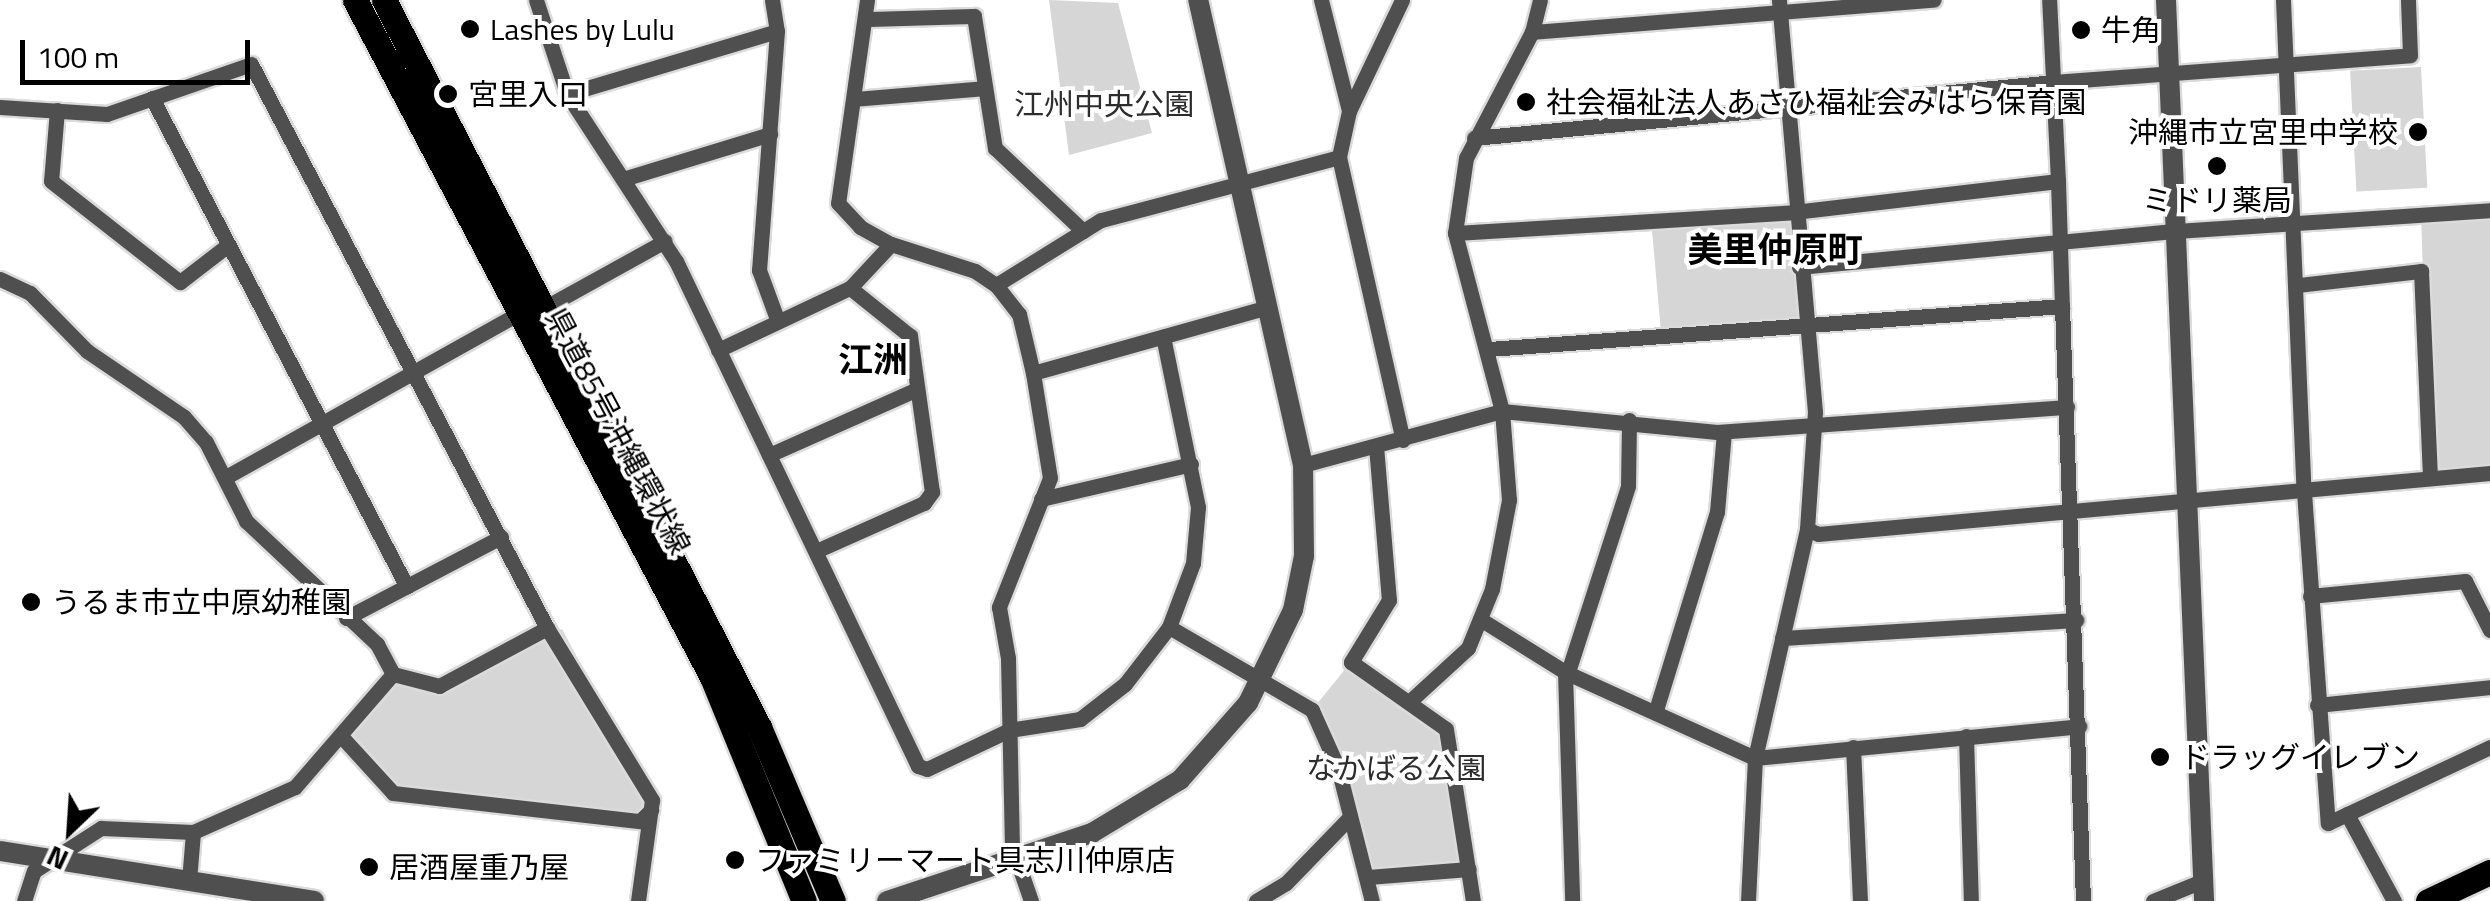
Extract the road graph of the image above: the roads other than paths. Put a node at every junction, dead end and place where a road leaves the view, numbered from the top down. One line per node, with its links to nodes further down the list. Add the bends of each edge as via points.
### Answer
1 (355, 0): 53 (main road, 県道85号沖縄環状線)
2 (384, 0): 53 (main road, 県道85号沖縄環状線)
3 (536, 0): 23 (street)
4 (772, 0): 17 (street)
5 (867, 0): 16 (street)
6 (1198, 0): 35 (street)
7 (1321, 0): 28 (street)
8 (1402, 0): 28 (street)
9 (1540, 0): 18 (street)
10 (1934, 0): 15 (street)
11 (2049, 0): 21 (street)
12 (2166, 0): 20 (street)
13 (2282, 0): 19 (street)
14 (2408, 0): 19 (street, via 2410,56)
15 (1779, 7): 18 (street); 29 (street)
16 (868, 19): 22 (street, via 974,16); 25 (street)
17 (777, 31): 23 (street); 30 (street)
18 (1532, 32): 31 (street)
19 (2283, 62): 20 (street); 38 (street)
20 (2169, 73): 21 (street); 39 (street)
21 (2054, 82): 29 (street); 34 (street)
22 (985, 88): 25 (street); 40 (street, via 995,148)
23 (567, 94): 33 (street)
24 (152, 98): 27 (street, via 107,114); 44 (street); 60 (street, via 251,64)
25 (854, 99): 43 (street, via 838,203 860,226)
26 (0, 107): 27 (street)
27 (56, 110): 44 (street, via 51,181 165,271 180,282)
28 (1350, 111): 32 (street)
29 (1786, 112): 31 (street); 37 (street)
30 (770, 134): 33 (street); 54 (street, via 759,270)
31 (1474, 138): 41 (street)
32 (1339, 156): 35 (street); 68 (street)
33 (623, 178): 42 (street)
34 (2058, 181): 37 (street); 45 (street)
35 (1240, 186): 40 (street, via 1102,220); 52 (street)
36 (2490, 210): 38 (street)
37 (1794, 212): 41 (street); 46 (street)
38 (2292, 223): 39 (street); 49 (street)
39 (2176, 230): 45 (street); 78 (street)
40 (1083, 231): 48 (street)
41 (1456, 233): 57 (street)
42 (665, 241): 53 (street); 58 (street)
43 (892, 244): 48 (street, via 975,270); 50 (street)
44 (228, 245): 65 (street)
45 (2064, 245): 46 (street); 51 (street)
46 (1799, 267): 55 (street)
47 (0, 279): 74 (street, via 30,293 87,351 184,417)
48 (996, 285): 59 (street, via 1019,314)
49 (2298, 285): 75 (street, via 2420,270); 76 (street)
50 (850, 288): 54 (street); 61 (street, via 910,336)
51 (2062, 306): 55 (street); 62 (street)
52 (1268, 307): 56 (street); 72 (street)
53 (532, 310): 60 (street); 121 (main road, 県道85号沖縄環状線, via 712,677); 122 (main road, 県道85号沖縄環状線, via 759,727)
54 (777, 320): 58 (street)
55 (1804, 324): 57 (street); 66 (street)
56 (1163, 336): 59 (street); 71 (street)
57 (1490, 349): 63 (street)
58 (718, 350): 70 (street)
59 (1033, 373): 77 (street, via 1050,478)
60 (413, 374): 65 (street); 81 (street)
61 (917, 389): 70 (street); 82 (street, via 932,492 924,503)
62 (2068, 407): 66 (street); 79 (street)
63 (1502, 412): 64 (street); 68 (street); 86 (street, via 1509,500)
64 (1629, 420): 67 (street); 92 (street, via 1628,486)
65 (323, 425): 74 (street); 83 (street)
66 (1814, 428): 67 (street); 80 (street)
67 (1724, 432): 98 (street, via 1717,512)
68 (1402, 440): 69 (street)
69 (1376, 446): 72 (street); 96 (street, via 1389,600 1351,662)
70 (769, 455): 82 (street)
71 (1190, 464): 77 (street); 88 (street, via 1197,535)
72 (1303, 465): 94 (street, via 1300,581)
73 (2490, 474): 75 (street)
74 (226, 478): 85 (street, via 262,540)
75 (2430, 478): 76 (street)
76 (2304, 492): 78 (street); 84 (street)
77 (1041, 499): 100 (street, via 1000,607)
78 (2186, 500): 79 (street); 117 (street)
79 (2073, 510): 80 (street, via 1818,534); 87 (street)
80 (1807, 528): 91 (street)
81 (501, 537): 83 (street); 89 (street)
82 (816, 551): 100 (street, via 918,766 927,769)
83 (407, 587): 85 (street)
84 (2310, 596): 90 (street, via 2465,581); 97 (street)
85 (346, 618): 93 (street, via 377,644)
86 (1480, 619): 92 (street); 96 (street, via 1468,648)
87 (2076, 620): 91 (street); 99 (street)
88 (1168, 626): 94 (street); 100 (street, via 1126,684 1080,719)
89 (547, 628): 93 (street, via 439,686); 106 (street)
90 (2490, 630)
91 (1782, 638): 105 (street)
92 (1566, 672): 98 (street); 128 (street)
93 (393, 674): 101 (street)
94 (1265, 677): 108 (street, via 1312,710 1338,768); 112 (street, via 1226,733 1180,780 1121,819)
95 (2490, 688): 97 (street)
96 (1409, 702): 113 (street, via 1446,729)
97 (2317, 705): 107 (street, via 2328,823)
98 (1656, 710): 105 (street)
99 (2079, 726): 102 (street); 132 (street)
100 (1009, 730): 112 (street)
101 (340, 736): 106 (street, via 392,793 640,821); 109 (street, via 295,786)
102 (1966, 736): 104 (street); 131 (street)
103 (2490, 747): 107 (street)
104 (1853, 748): 105 (street); 130 (street)
105 (1755, 758): 129 (street)
106 (652, 810): 120 (street)
107 (2347, 814): 134 (street)
108 (1350, 817): 115 (street); 125 (street, via 1286,883)
109 (193, 832): 111 (street, via 101,828); 116 (street)
110 (0, 851): 111 (street)
111 (56, 860): 116 (street); 118 (street, via 34,871)
112 (1016, 861): 123 (street); 124 (street)
113 (1470, 869): 115 (street); 127 (street)
114 (2490, 872): 135 (main road)
115 (1368, 877): 126 (street)
116 (189, 881): 119 (street)
117 (2203, 891): 133 (street)
118 (24, 901)
119 (311, 901)
120 (638, 901)
121 (804, 901)
122 (832, 901)
123 (887, 901)
124 (1031, 901)
125 (1256, 901)
126 (1372, 901)
127 (1473, 901)
128 (1572, 901)
129 (1748, 901)
130 (1860, 901)
131 (1971, 901)
132 (2082, 901)
133 (2153, 901)
134 (2394, 901)
135 (2428, 901)

